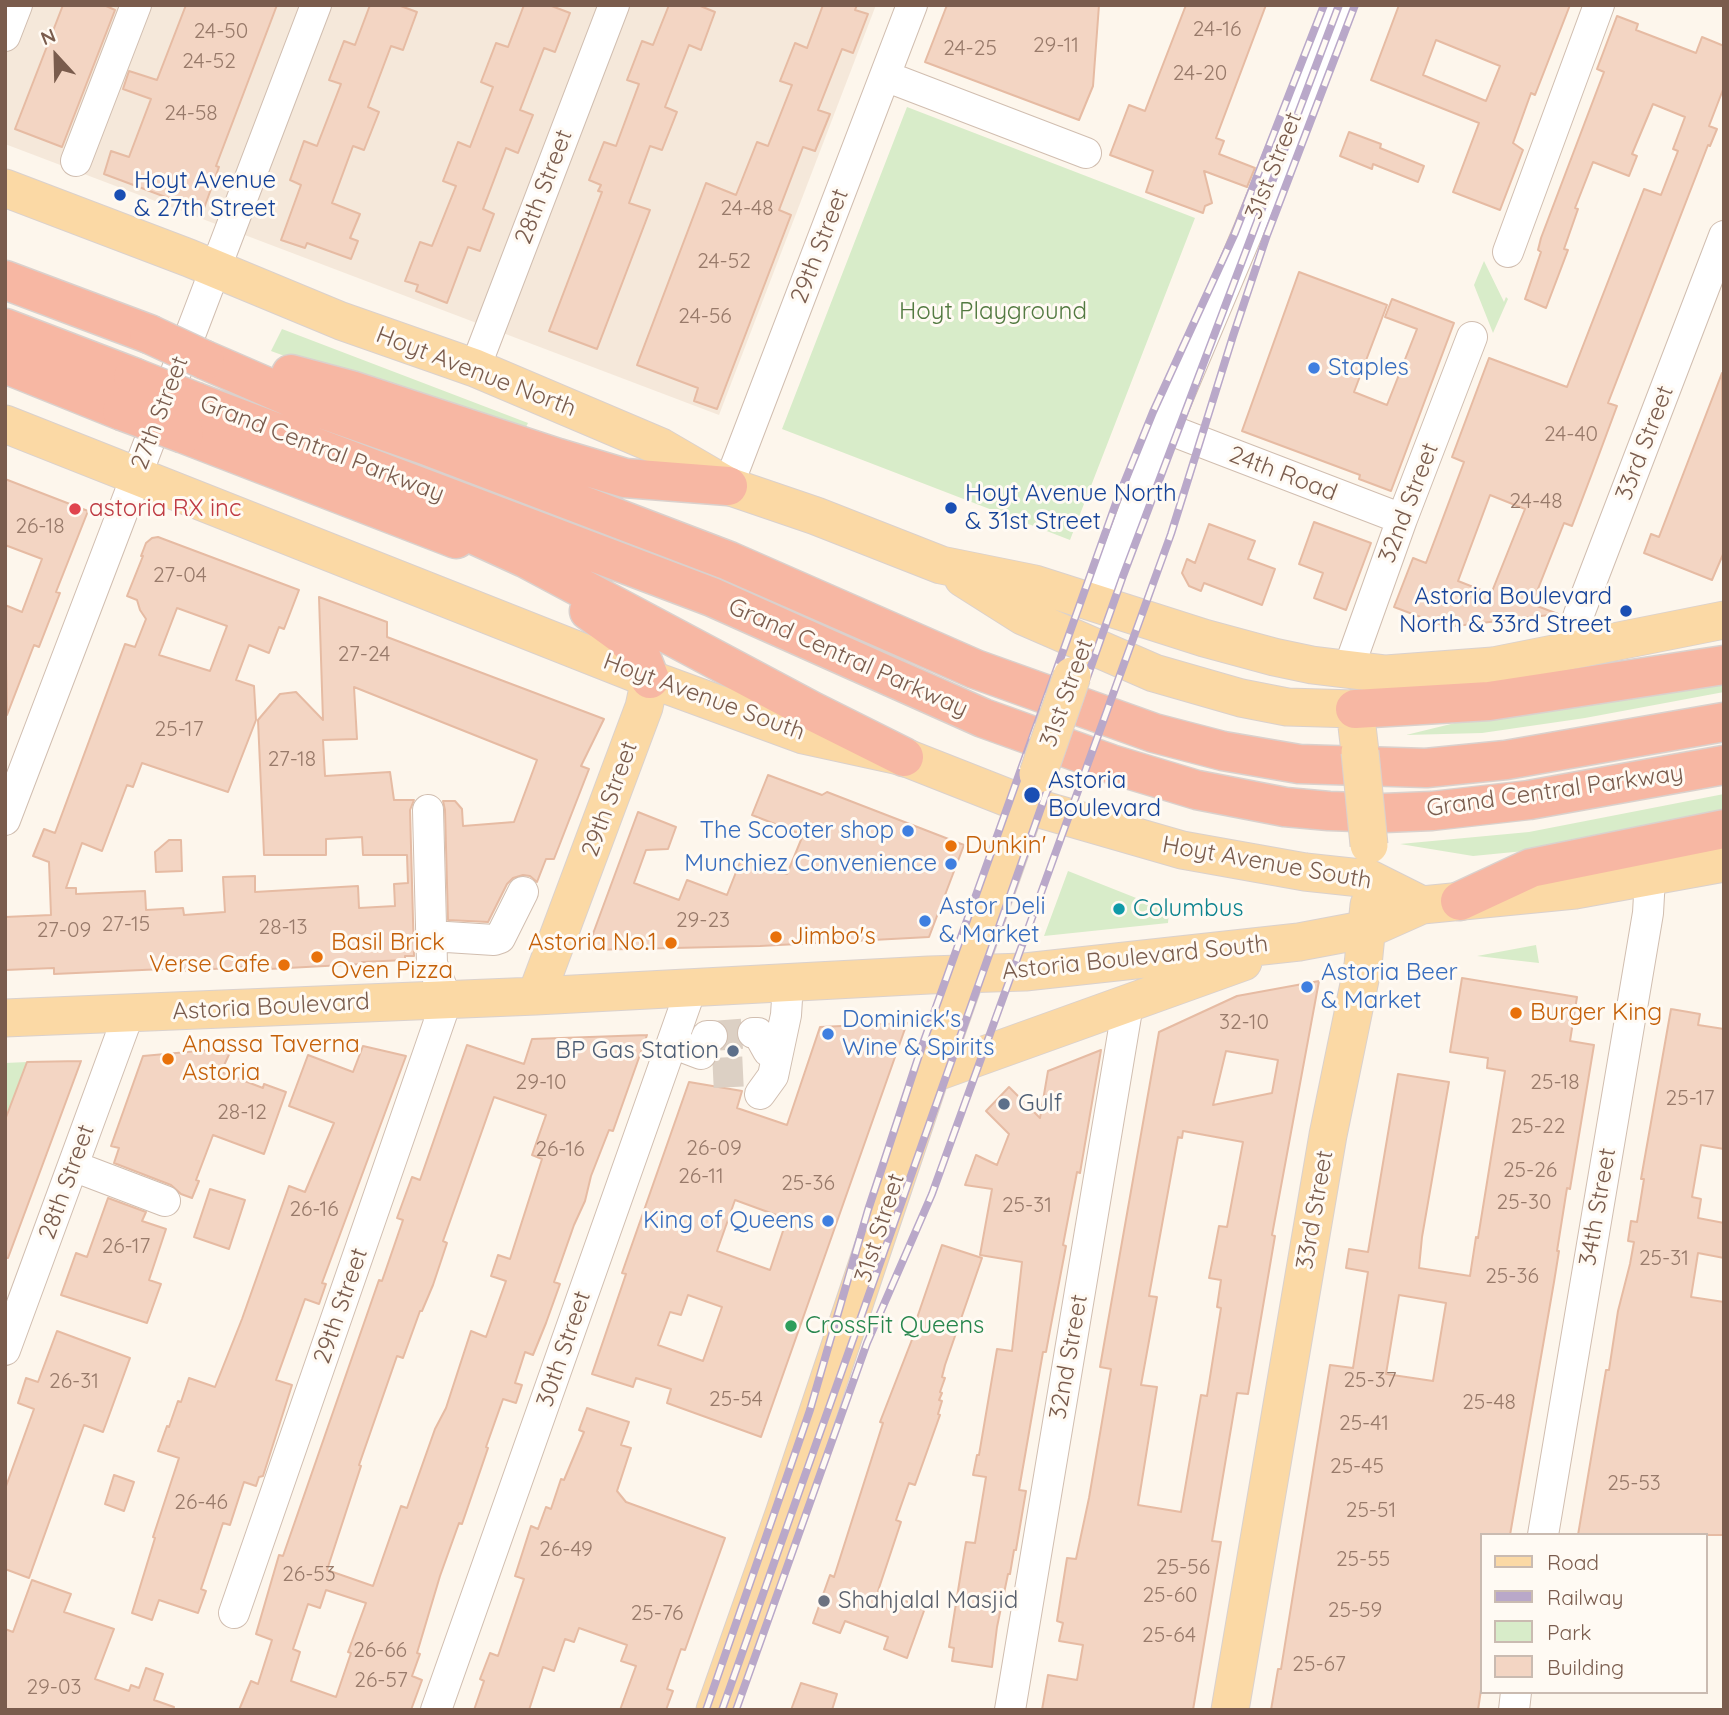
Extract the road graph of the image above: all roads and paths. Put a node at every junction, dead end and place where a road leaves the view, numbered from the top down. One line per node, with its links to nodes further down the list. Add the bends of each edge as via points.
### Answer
1 (17, 5): 8 (street)
2 (136, 5): 11 (street)
3 (316, 5): 15 (street, 27th Street)
4 (614, 5): 22 (street, 28th Street)
5 (912, 5): 9 (street, 29th Street)
6 (1339, 5): 26 (street, 31st Street)
7 (1599, 5): 14 (street)
8 (5, 36)
9 (885, 76): 10 (street); 28 (street, 29th Street)
10 (1086, 153)
11 (76, 161)
12 (5, 188): 15 (main road, Hoyt Avenue North)
13 (1724, 236): 34 (street, 33rd Street)
14 (1508, 252)
15 (215, 269): 22 (main road, Hoyt Avenue North); 27 (street, 27th Street)
16 (5, 280): 20 (highway, Grand Central Parkway, bridge)
17 (5, 328): 23 (highway, Grand Central Parkway)
18 (1472, 337): 29 (street, 32nd Street)
19 (5, 351): 23 (highway)
20 (206, 356): 28 (highway, via 351,390 625,478); 39 (highway, Grand Central Parkway, via 302,402 729,561 975,669 1144,729 1223,751 1299,764 1426,768 1506,760)
21 (5, 364): 23 (highway)
22 (475, 369): 28 (main road, Hoyt Avenue North, via 661,447)
23 (127, 396): 24 (highway, Grand Central Parkway, bridge)
24 (189, 419): 37 (highway, via 449,536 561,592 622,635 642,659); 41 (highway, via 480,537); 42 (highway, Grand Central Parkway, via 701,592 983,718 1197,790 1329,811 1432,811 1529,800)
25 (5, 424): 27 (main road, Hoyt Avenue South)
26 (1165, 428): 29 (street, 24th Road); 31 (street, 31st Street)
27 (136, 476): 37 (main road, Hoyt Avenue South); 40 (street, 27th Street)
28 (728, 486): 30 (main road, Hoyt Avenue North)
29 (1402, 519): 36 (street, 32nd Street)
30 (942, 565): 31 (main road, Hoyt Avenue North, via 1035,584); 33 (main road, Hoyt Avenue North, via 1024,616)
31 (1098, 605): 33 (main road, 31st Street); 36 (main road, Hoyt Avenue North, via 1262,654)
32 (1724, 620): 34 (main road, Hoyt Avenue North)
33 (1085, 643): 38 (main road, Hoyt Avenue North, via 1154,673 1241,698 1287,707); 43 (main road, 31st Street, bridge)
34 (1568, 652): 36 (main road, Hoyt Avenue North, via 1493,666 1386,674)
35 (1724, 665): 38 (highway, via 1489,701)
36 (1348, 670)
37 (650, 679): 41 (main road, Hoyt Avenue South, via 803,735); 59 (main road, 29th Street, via 644,707)
38 (1355, 709): 47 (main road, 33rd Street, bridge)
39 (1724, 722)
40 (16, 757): 45 (street, 27th Street)
41 (904, 757): 43 (main road, Hoyt Avenue South)
42 (1724, 765)
43 (1032, 789): 47 (main road, Hoyt Avenue South, via 1098,827 1204,856 1306,872); 56 (main road, 31st Street)
44 (428, 810): 54 (street)
45 (5, 820)
46 (1724, 829): 51 (highway, via 1531,868)
47 (1369, 862): 52 (main road, Hoyt Avenue South); 53 (main road, 33rd Street)
48 (1724, 863): 49 (main road, Astoria Boulevard South)
49 (1650, 878): 51 (main road, Astoria Boulevard South); 71 (street, 34th Street, via 1648,913)
50 (523, 892): 54 (street, via 500,938)
51 (1460, 901): 52 (main road, Astoria Boulevard South)
52 (1422, 905): 53 (main road, Astoria Boulevard South)
53 (1368, 929): 55 (main road, Astoria Boulevard South); 76 (main road, 33rd Street, via 1328,1135)
54 (431, 936): 60 (street, via 432,964)
55 (1299, 942): 56 (main road, Astoria Boulevard South, via 1025,972); 61 (main road)
56 (967, 973): 57 (main road, Astoria Boulevard South); 67 (main road, 31st Street)
57 (788, 983): 58 (main road, Astoria Boulevard South); 66 (street, via 786,1015)
58 (691, 989): 59 (main road, Astoria Boulevard South); 64 (street, 30th Street)
59 (536, 996): 60 (main road, Astoria Boulevard)
60 (447, 999): 62 (main road, Astoria Boulevard); 72 (street, 29th Street)
61 (1128, 1004): 67 (main road); 75 (street, 32nd Street)
62 (129, 1013): 63 (main road, Astoria Boulevard); 68 (street, 28th Street)
63 (5, 1018)
64 (672, 1043): 65 (street); 73 (street, 30th Street)
65 (710, 1054)
66 (762, 1058)
67 (931, 1074): 74 (main road, 31st Street)
68 (73, 1166): 69 (street); 70 (street, 28th Street)
69 (165, 1201)
70 (5, 1350)
71 (1543, 1533)
72 (234, 1613)
73 (436, 1710)
74 (715, 1710)
75 (1010, 1710)
76 (1230, 1710)

